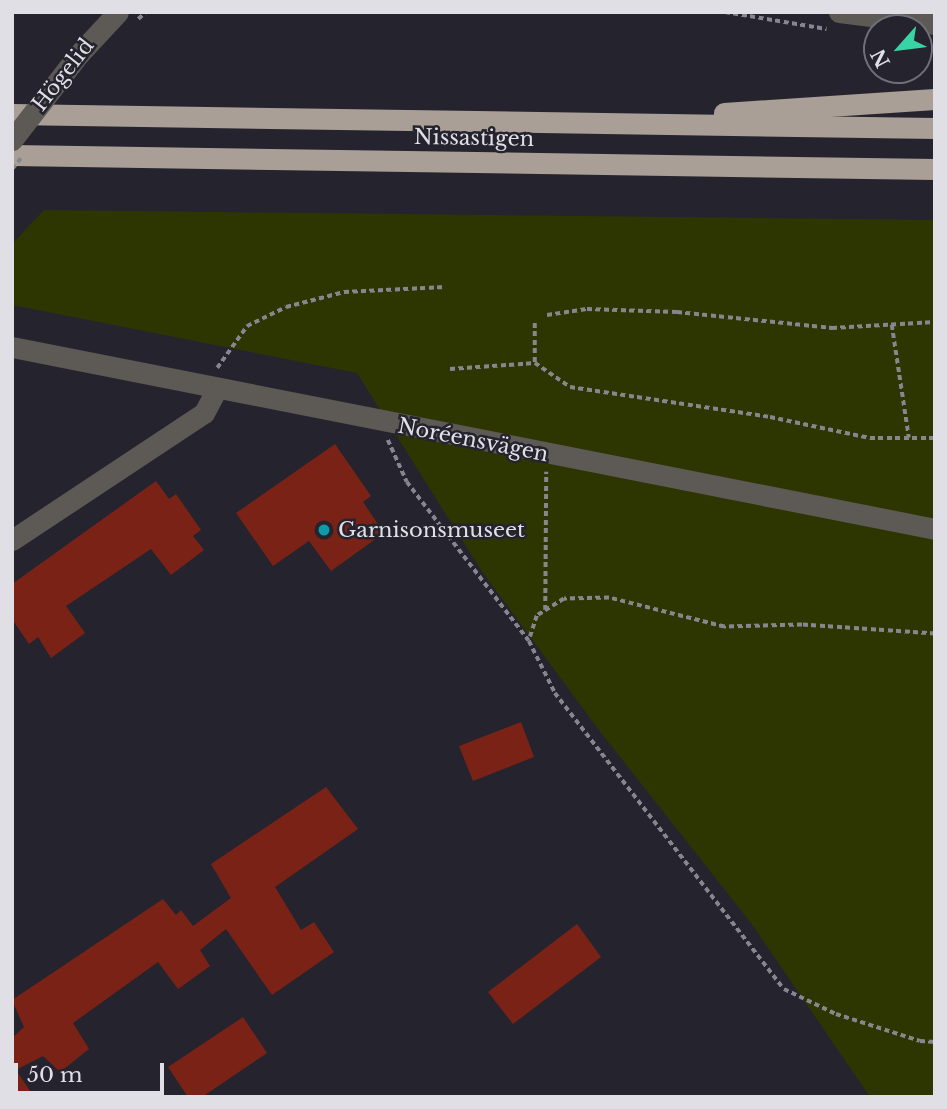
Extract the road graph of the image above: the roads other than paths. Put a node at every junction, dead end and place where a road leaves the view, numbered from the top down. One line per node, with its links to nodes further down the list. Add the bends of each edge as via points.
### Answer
1 (118, 12): 8 (street, Högelid, bridge)
2 (839, 21): 3 (street)
3 (935, 24)
4 (935, 99): 6 (highway, via 807,104)
5 (12, 114): 6 (highway, Nissastigen)
6 (632, 122): 7 (highway)
7 (935, 128)
8 (12, 141)
9 (12, 155): 10 (highway, Nissastigen)
10 (935, 169)
11 (12, 347): 12 (street, Noréensvägen)
12 (210, 388): 13 (street, Noréensvägen); 14 (street, via 204,413)
13 (935, 529)
14 (12, 540)

